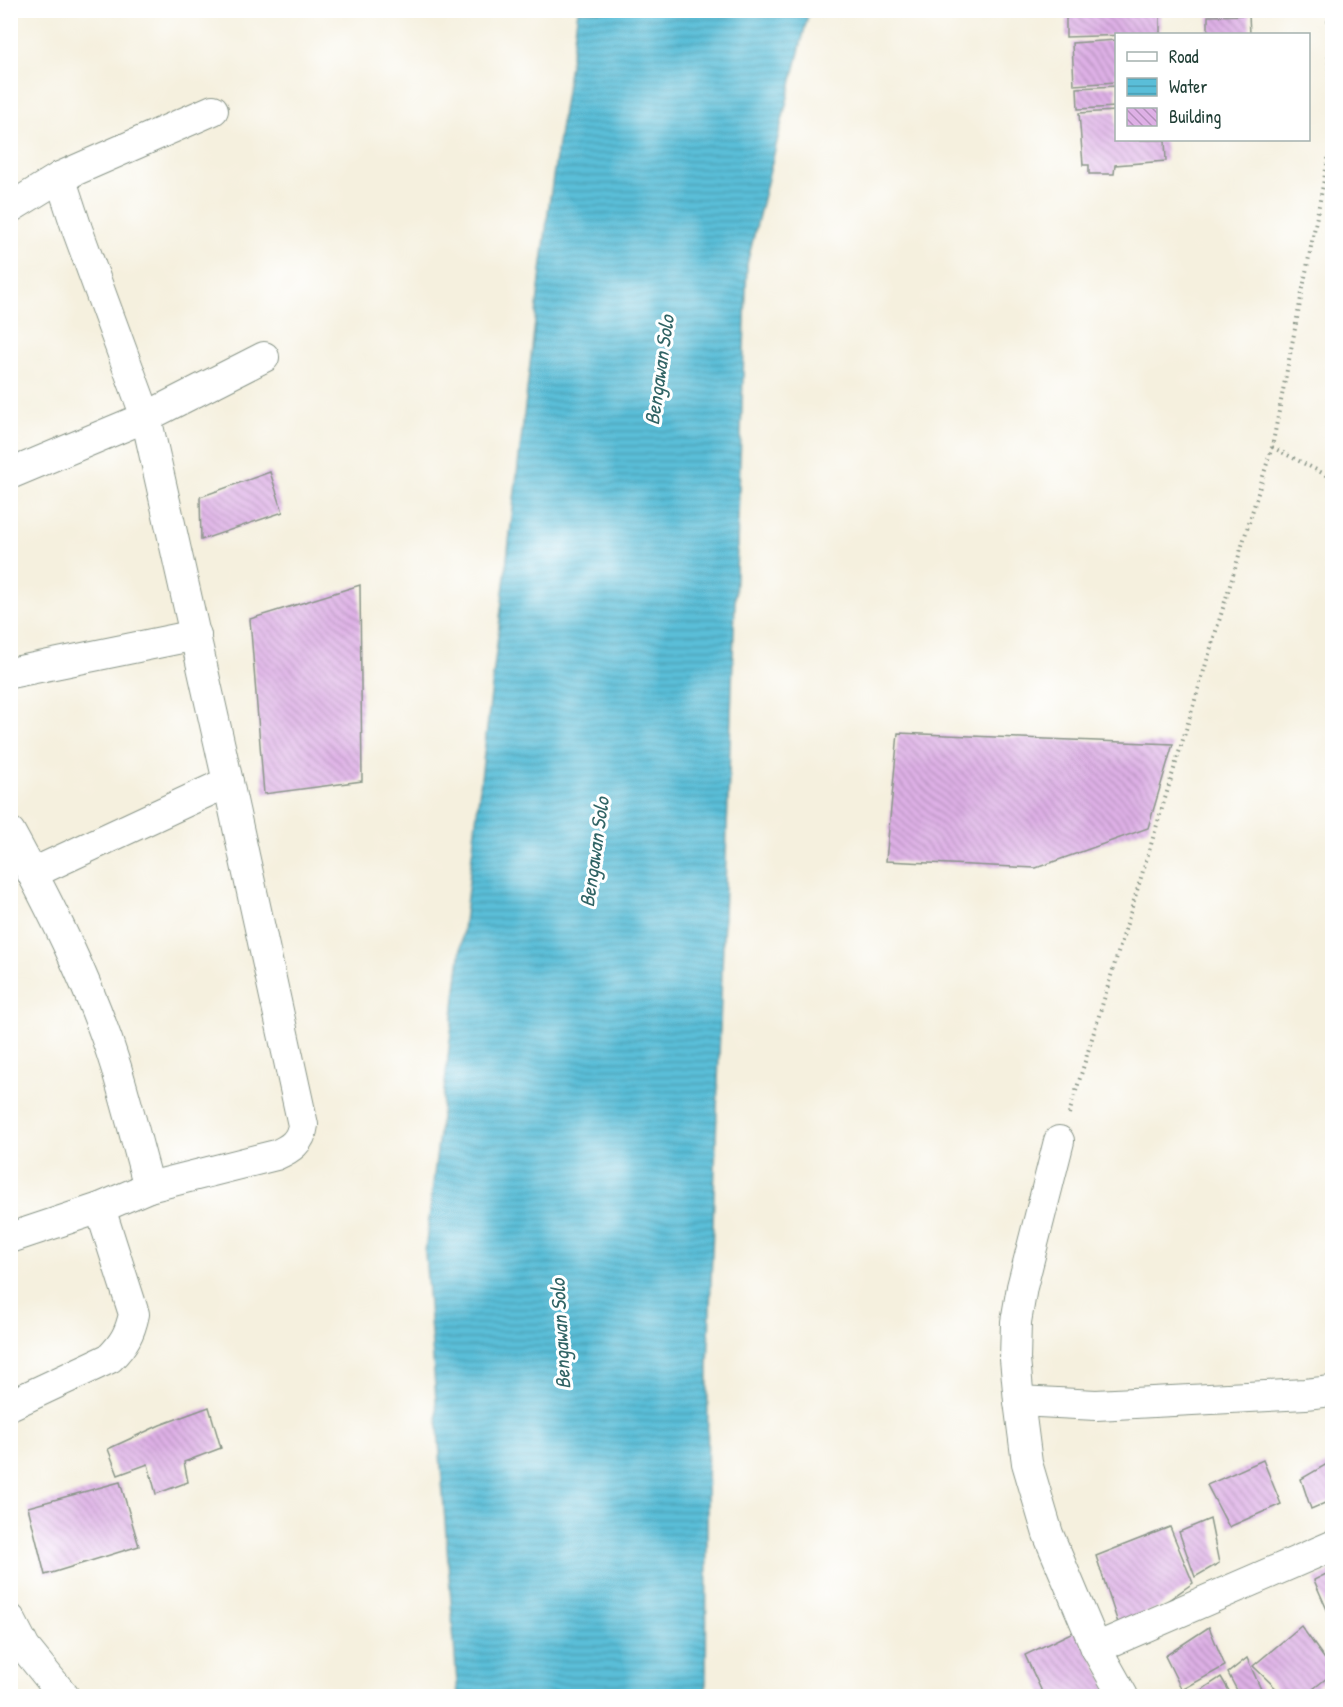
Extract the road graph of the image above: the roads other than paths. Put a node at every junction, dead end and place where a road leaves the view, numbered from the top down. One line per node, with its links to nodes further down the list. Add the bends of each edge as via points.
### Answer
1 (213, 110): 2 (street)
2 (60, 177): 3 (street); 5 (street)
3 (10, 208)
4 (264, 357): 5 (street)
5 (146, 417): 6 (street); 7 (street)
6 (10, 474)
7 (196, 635): 8 (street); 9 (street)
8 (10, 674)
9 (228, 782): 11 (street); 13 (street, via 302,1132 295,1145 276,1155)
10 (10, 832): 11 (street)
11 (33, 873): 13 (street, via 82,977 115,1066)
12 (1059, 1141): 17 (street, via 1016,1322)
13 (148, 1187): 14 (street)
14 (100, 1208): 15 (street); 18 (street, via 134,1314 131,1331 110,1358)
15 (10, 1238)
16 (1332, 1391): 17 (street, via 1096,1405)
17 (1019, 1401): 21 (street, via 1027,1463 1048,1534)
18 (10, 1405)
19 (1332, 1546): 21 (street)
20 (10, 1619): 22 (street, via 25,1648)
21 (1096, 1648): 23 (street)
22 (57, 1690)
23 (1124, 1696)

